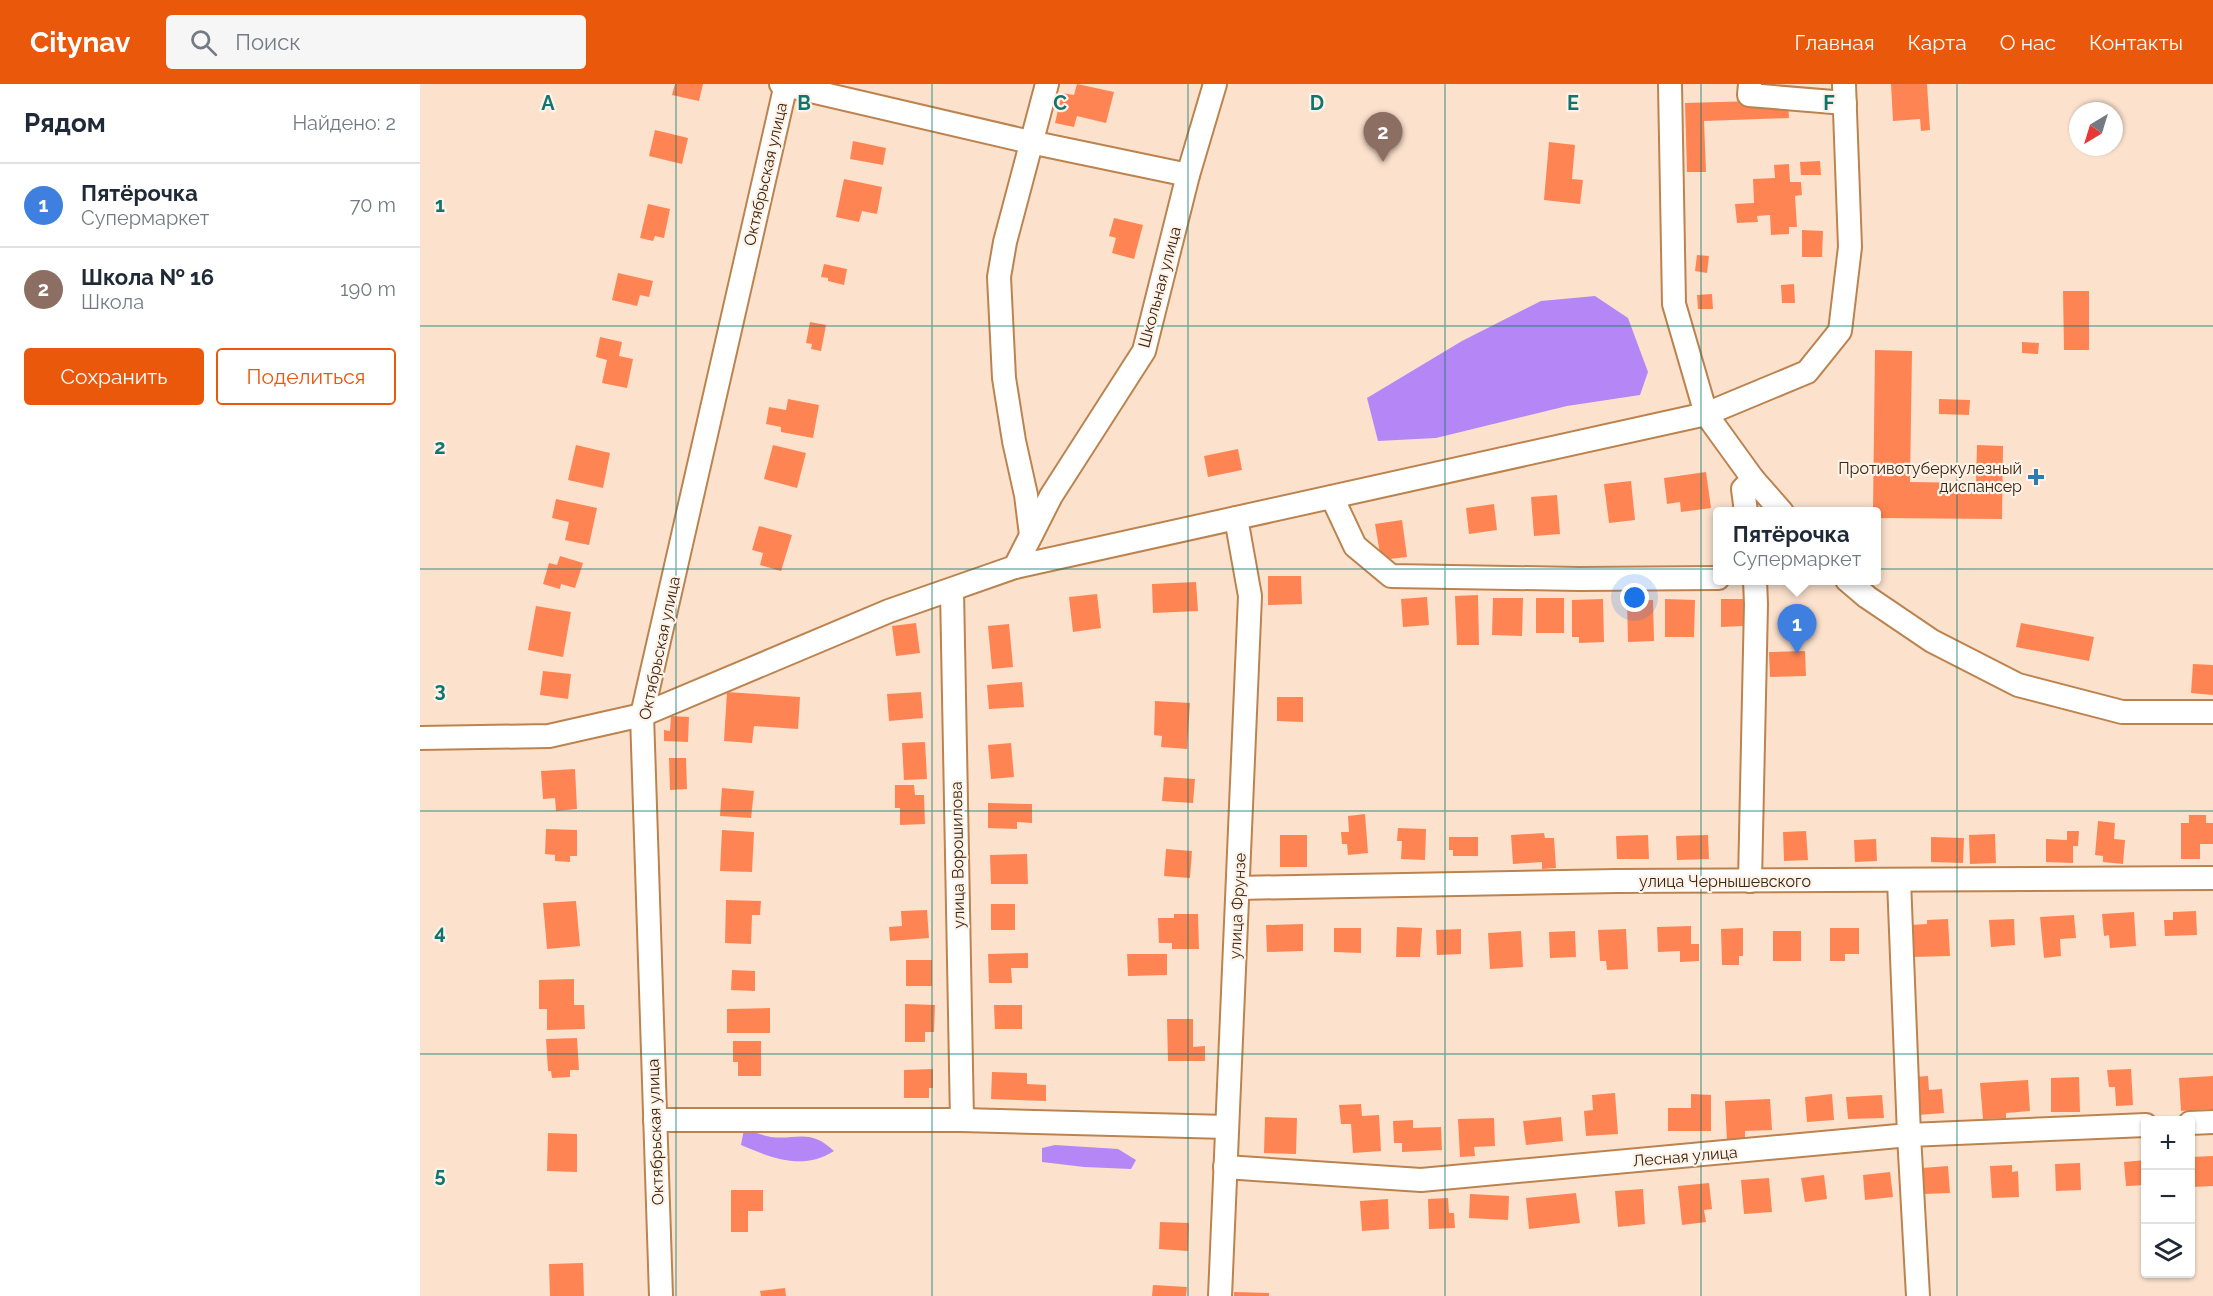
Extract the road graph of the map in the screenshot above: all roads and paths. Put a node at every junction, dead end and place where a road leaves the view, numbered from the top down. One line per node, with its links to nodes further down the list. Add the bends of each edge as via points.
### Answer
1 (1047, 84): 7 (street)
2 (1215, 84): 8 (street, Школьная улица)
3 (1670, 84): 9 (street, via 1674,304)
4 (1749, 84): 6 (street, via 1749,95)
5 (784, 85): 7 (street); 22 (street, Октябрьская улица)
6 (1845, 94): 9 (street, via 1850,247 1840,331 1807,372)
7 (1030, 142): 8 (street); 15 (street, via 999,277 1004,378)
8 (1188, 175): 15 (street, Школьная улица, via 1144,351 1051,496)
9 (1706, 414): 10 (street); 11 (street)
10 (1753, 479): 12 (street, via 1743,489); 13 (street)
11 (1332, 497): 14 (street); 17 (street, via 1355,546 1391,576)
12 (1745, 507)
13 (1778, 507)
14 (1236, 518): 16 (street); 27 (street, улица Фрунзе, via 1250,596)
15 (1031, 535): 16 (street, Школьная улица)
16 (1015, 567): 20 (street)
17 (1713, 578)
18 (1755, 585): 26 (street)
19 (1853, 585): 21 (street, via 1932,641 2018,685 2122,712)
20 (952, 590): 22 (street, via 889,611); 29 (street, улица Ворошилова)
21 (2213, 712)
22 (642, 715): 23 (street, via 549,736); 28 (street, Октябрьская улица)
23 (420, 738)
24 (2213, 878): 25 (street, улица Чернышевского)
25 (1899, 880): 26 (street, улица Чернышевского); 34 (street)
26 (1750, 881): 27 (street, улица Чернышевского)
27 (1238, 888): 33 (street, улица Фрунзе)
28 (655, 1120): 29 (street); 36 (street, Октябрьская улица)
29 (962, 1120): 33 (street)
30 (2213, 1122): 31 (street)
31 (2195, 1123)
32 (2141, 1125): 34 (street, Лесная улица)
33 (1227, 1127): 35 (street, улица Фрунзе)
34 (1909, 1136): 35 (street, Лесная улица, via 1421,1180); 38 (street)
35 (1225, 1167): 37 (street, улица Фрунзе)
36 (661, 1296)
37 (1220, 1296)
38 (1918, 1296)

